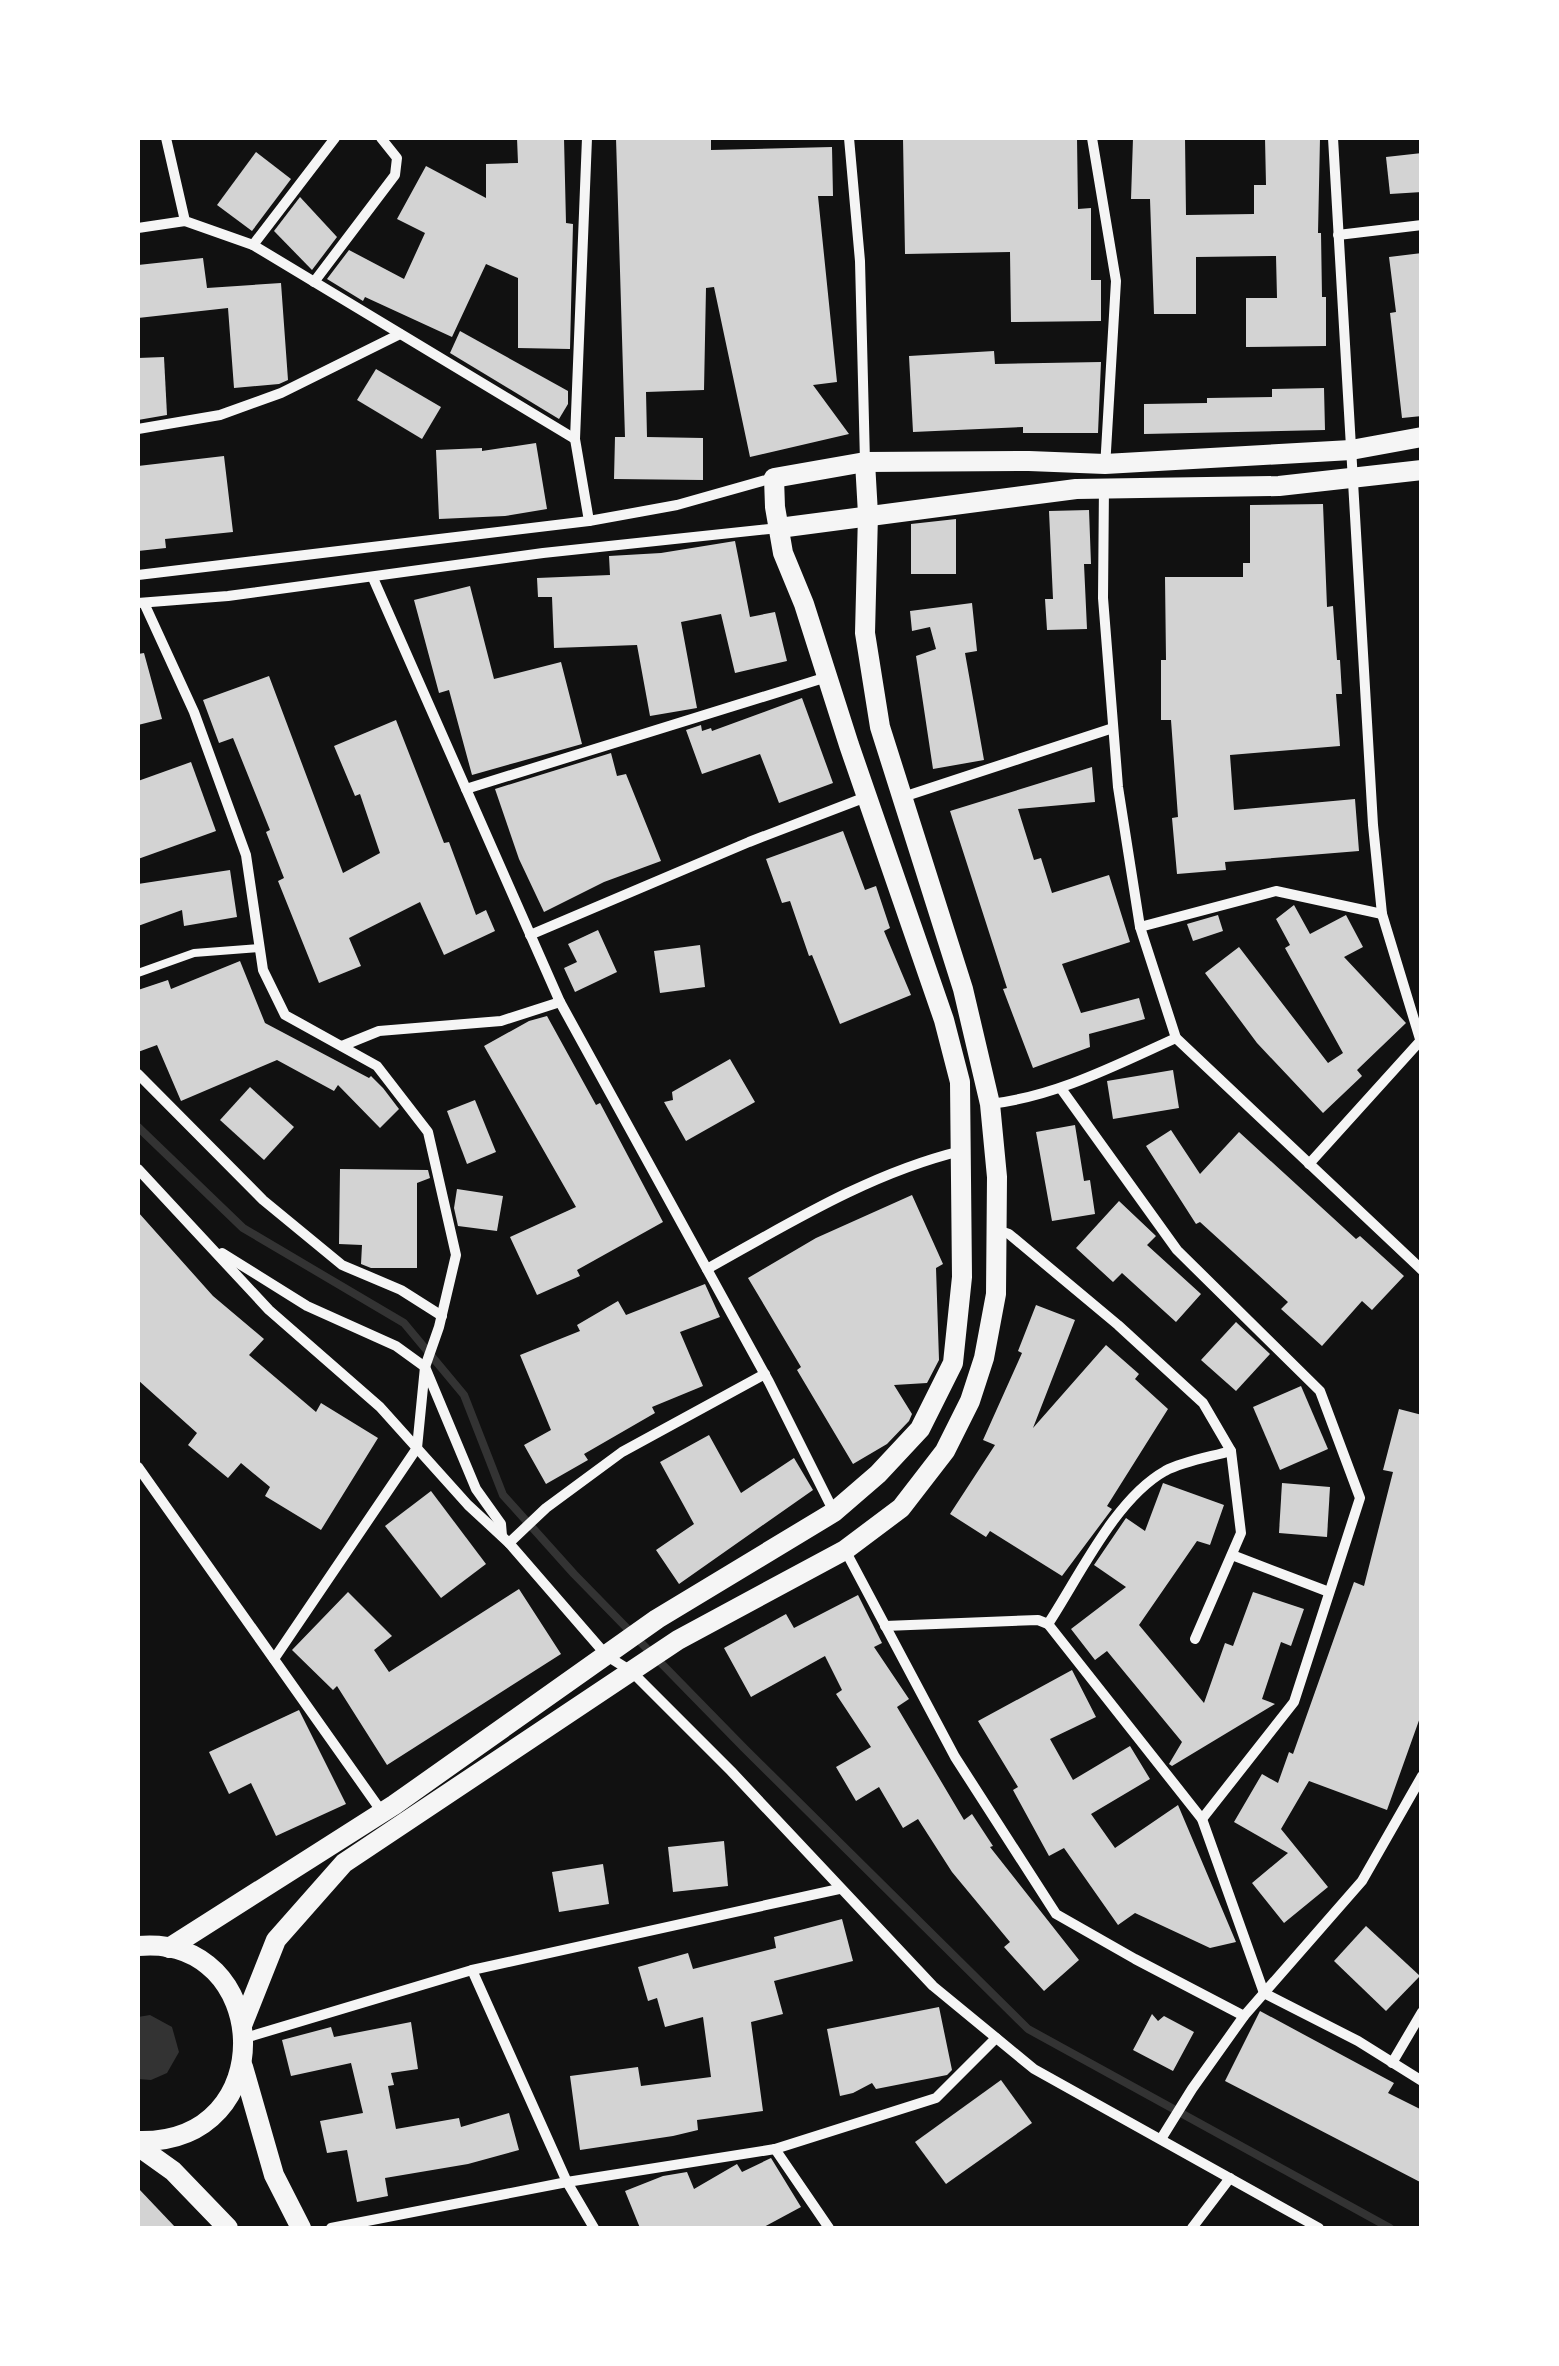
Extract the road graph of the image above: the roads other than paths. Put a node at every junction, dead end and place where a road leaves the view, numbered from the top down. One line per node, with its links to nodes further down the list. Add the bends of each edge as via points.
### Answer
1 (166, 138): 8 (street)
2 (335, 138): 12 (street)
3 (381, 138): 13 (street, via 397,158 395,174)
4 (587, 138): 17 (street)
5 (849, 138): 19 (street)
6 (1092, 138): 20 (street, via 1116,280)
7 (1333, 138): 11 (street)
8 (184, 221): 10 (street); 12 (street)
9 (1422, 225): 11 (street)
10 (138, 228)
11 (1338, 235): 18 (street)
12 (253, 246): 13 (street)
13 (314, 282): 14 (street)
14 (400, 334): 15 (street, via 282,393 220,415); 17 (street)
15 (138, 429)
16 (1422, 437): 18 (main road)
17 (575, 439): 26 (street)
18 (1351, 450): 20 (main road); 23 (street)
19 (865, 462): 20 (main road); 22 (main road); 25 (main road)
20 (1104, 464): 24 (street)
21 (1422, 470): 23 (main road)
22 (774, 478): 26 (street, via 677,506); 27 (main road)
23 (1353, 479): 24 (main road); 36 (street)
24 (1104, 489): 25 (main road); 32 (street, via 1103,598)
25 (868, 514): 27 (main road); 35 (main road, via 865,633 880,727)
26 (588, 521): 28 (street)
27 (779, 528): 29 (street); 31 (main road)
28 (138, 575)
29 (373, 578): 30 (street); 33 (street)
30 (141, 603): 39 (street, via 194,712 246,856)
31 (828, 677): 33 (street); 34 (main road)
32 (1113, 728): 35 (street); 37 (street)
33 (466, 789): 38 (street)
34 (866, 797): 38 (street); 48 (main road, via 944,1020 960,1082)
35 (902, 797): 47 (main road, via 963,989)
36 (1382, 914): 37 (street, via 1276,891); 43 (street)
37 (1140, 927): 42 (street)
38 (530, 935): 41 (street)
39 (260, 948): 40 (lane, via 194,953); 44 (street, via 285,1014)
40 (138, 973)
41 (560, 1002): 44 (street, via 501,1020 379,1031); 53 (street)
42 (1176, 1038): 46 (street); 49 (street)
43 (1421, 1039): 49 (street)
44 (342, 1046): 55 (street, via 377,1066 428,1132 456,1255)
45 (138, 1074): 55 (street, via 264,1200 342,1265 400,1290)
46 (1062, 1090): 47 (street); 65 (street, via 1177,1250 1320,1390 1360,1498)
47 (990, 1104): 51 (main road)
48 (962, 1151): 53 (street, via 920,1161); 61 (main road, via 962,1277 953,1363 920,1429)
49 (1309, 1164): 54 (street)
50 (139, 1173): 52 (street)
51 (996, 1230): 59 (street, via 1118,1325 1203,1403); 63 (main road, via 996,1294 970,1401 945,1451 901,1508)
52 (208, 1245): 56 (street, via 308,1306); 58 (street)
53 (707, 1269): 57 (street)
54 (1422, 1270)
55 (441, 1322): 56 (street)
56 (426, 1364): 58 (street); 62 (street, via 476,1489)
57 (765, 1374): 61 (street); 62 (street, via 622,1452)
58 (417, 1448): 62 (street); 70 (street)
59 (1232, 1451): 64 (street, via 1242,1533); 66 (street, via 1170,1468 1146,1482)
60 (138, 1466): 70 (street)
61 (834, 1512): 69 (main road)
62 (508, 1540): 69 (street)
63 (845, 1550): 67 (street); 71 (main road)
64 (1232, 1555): 65 (street); 68 (street)
65 (1330, 1592): 74 (street, via 1294,1702)
66 (1048, 1624): 67 (street); 74 (street)
67 (886, 1626): 81 (street, via 956,1757 1056,1914)
68 (1195, 1639)
69 (607, 1656): 71 (street); 73 (main road)
70 (274, 1659): 73 (street)
71 (638, 1667): 75 (street); 82 (main road, via 344,1863 276,1940)
72 (1422, 1776): 79 (street, via 1362,1881)
73 (382, 1812): 77 (main road)
74 (1202, 1819): 79 (street)
75 (839, 1889): 78 (street); 83 (street, via 933,1986)
76 (138, 1946): 77 (main road)
77 (169, 1948): 82 (main road, via 214,1971 230,1990)
78 (472, 1970): 82 (street); 91 (street)
79 (1264, 1994): 81 (street); 84 (street)
80 (1422, 2012): 84 (street)
81 (1244, 2016): 87 (street)
82 (244, 2030): 85 (main road)
83 (996, 2038): 87 (street, via 1034,2069); 89 (street, via 936,2098)
84 (1392, 2062): 86 (street)
85 (242, 2067): 88 (main road, via 212,2117 188,2133); 93 (main road, via 274,2174)
86 (1422, 2081)
87 (1160, 2139): 90 (street)
88 (138, 2143): 92 (main road)
89 (775, 2149): 91 (street); 96 (street)
90 (1230, 2178): 97 (street); 98 (street)
91 (567, 2182): 94 (street); 95 (street)
92 (228, 2228)
93 (300, 2228)
94 (331, 2228)
95 (594, 2228)
96 (830, 2228)
97 (1192, 2228)
98 (1320, 2228)

